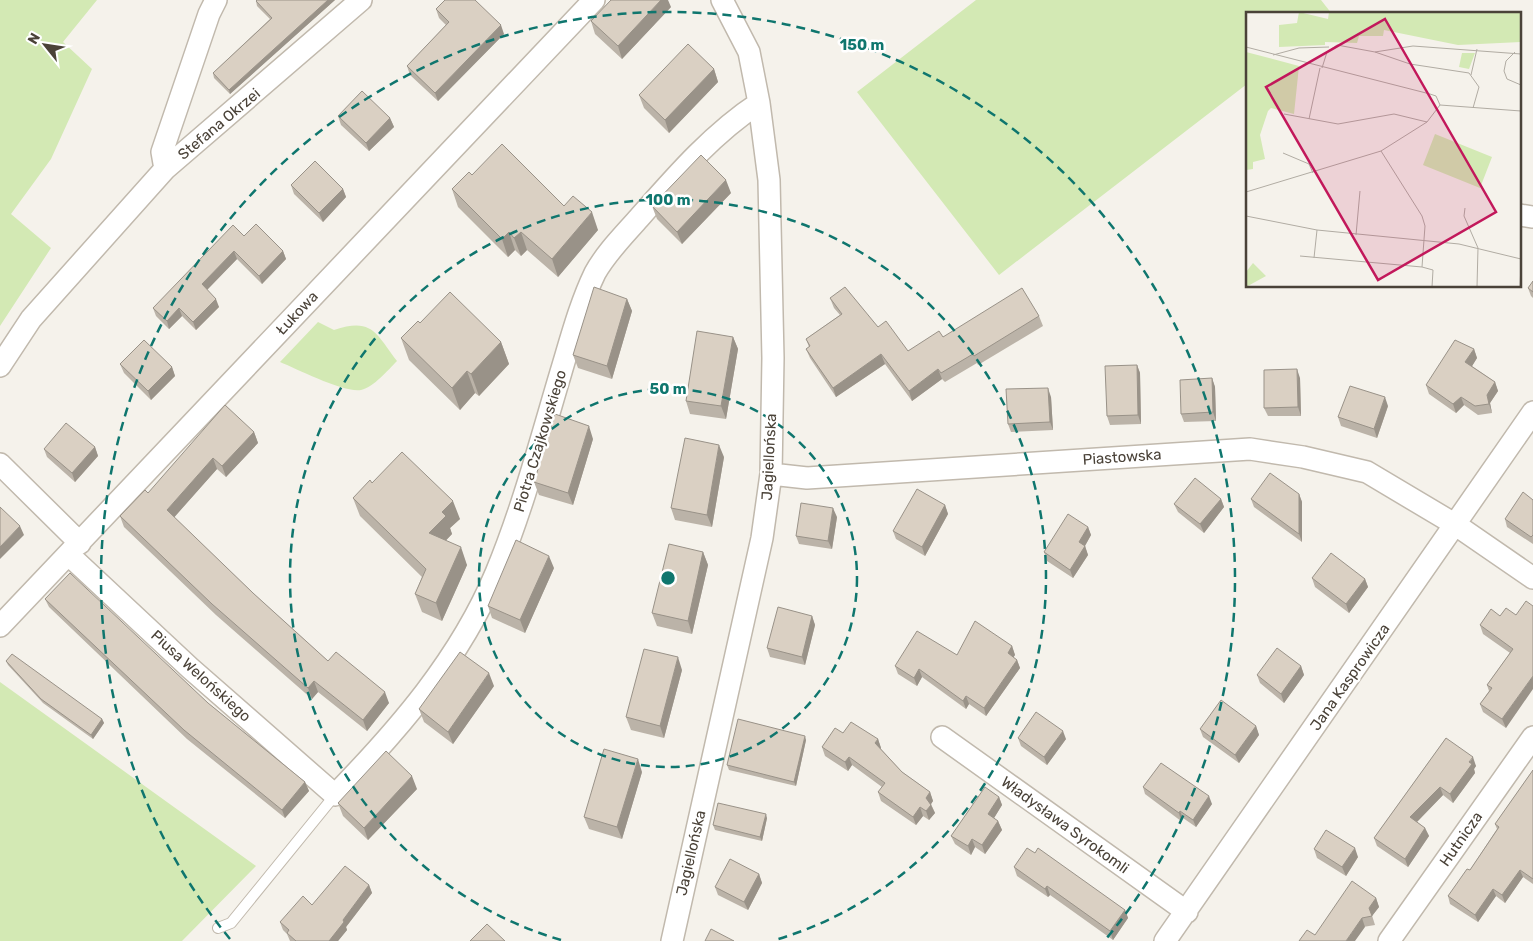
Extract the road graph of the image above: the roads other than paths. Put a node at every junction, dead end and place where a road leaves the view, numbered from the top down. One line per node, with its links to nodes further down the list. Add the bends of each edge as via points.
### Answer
1 (216, 0): 6 (street, Stefana Okrzei, via 162,152)
2 (361, 0): 6 (street, Stefana Okrzei)
3 (594, 0): 14 (street, Łukowa)
4 (722, 0): 5 (street, Jagiellońska, via 749,52)
5 (759, 103): 12 (street, Jagiellońska, via 769,180 773,358); 19 (street, Piotra Czajkowskiego, via 738,117 672,181 621,238 596,272 582,306 512,528 495,574 464,639 418,702)
6 (165, 169): 9 (street, via 31,319)
7 (1520, 215): 8 (street)
8 (1533, 217)
9 (0, 366)
10 (1533, 412): 13 (street, Jana Kasprowicza)
11 (0, 464): 14 (street, Piusa Welońskiego)
12 (771, 474): 13 (street, Piastowska, via 807,478 1250,449 1367,472); 22 (street, Jagiellońska, via 762,538)
13 (1456, 525): 15 (street); 20 (street, Jana Kasprowicza)
14 (74, 549): 16 (street, Łukowa); 19 (street, Piusa Welońskiego, via 190,668)
15 (1533, 578)
16 (0, 626)
17 (942, 737): 20 (street, Władysława Syrokomli)
18 (1533, 737): 24 (street, Hutnicza)
19 (336, 794): 21 (lane, via 231,923)
20 (1187, 912): 23 (street, Jana Kasprowicza)
21 (218, 928)
22 (672, 941)
23 (1165, 941)
24 (1389, 941)

